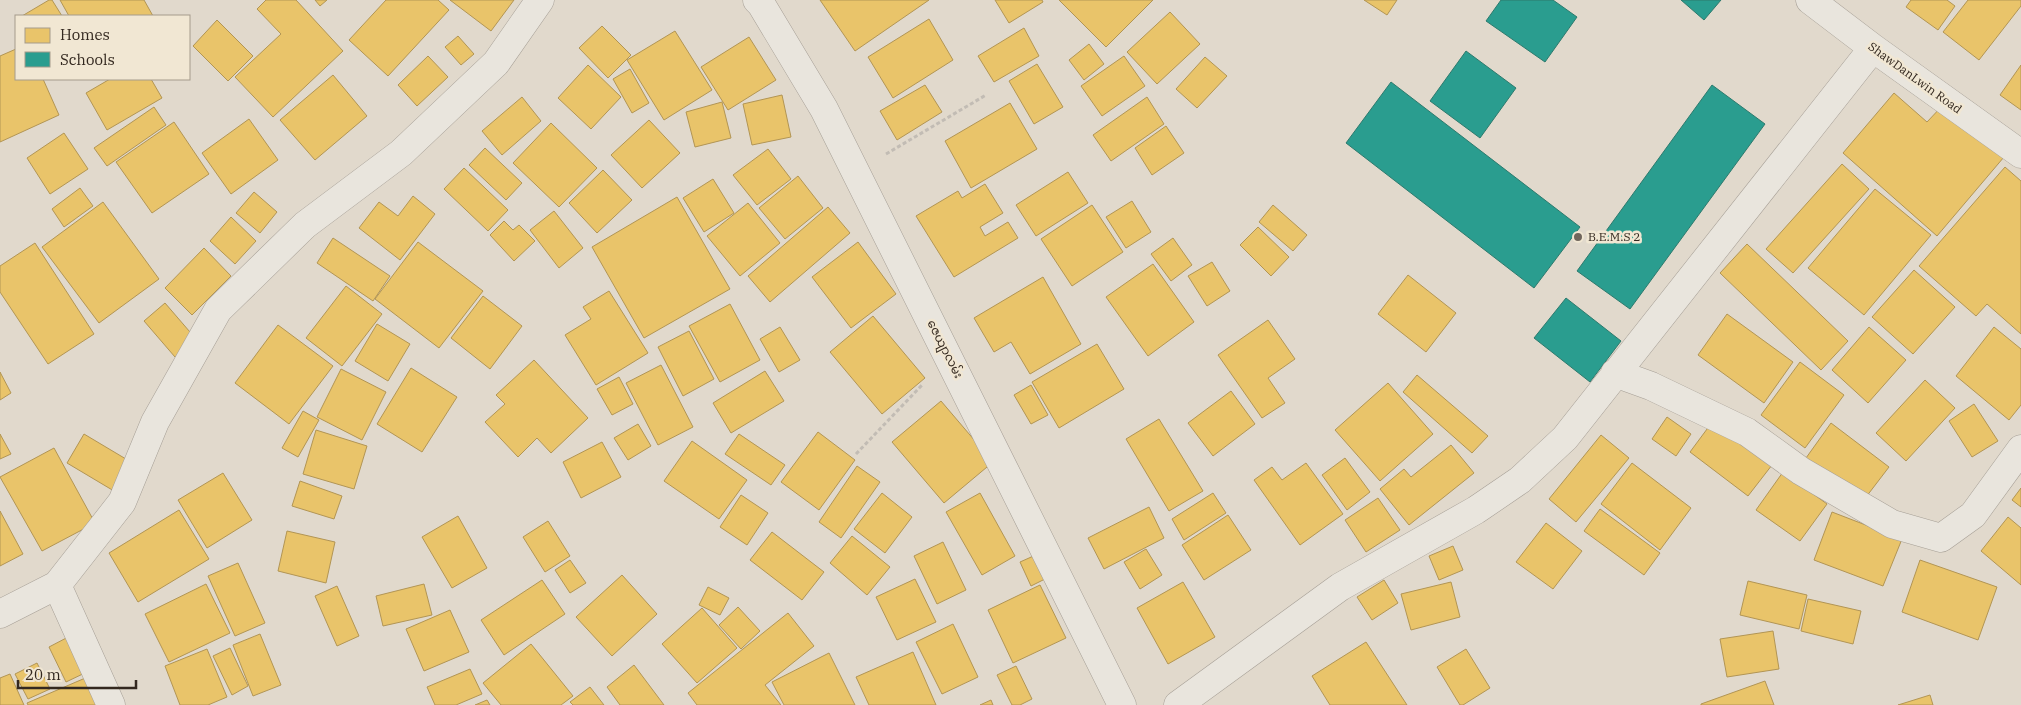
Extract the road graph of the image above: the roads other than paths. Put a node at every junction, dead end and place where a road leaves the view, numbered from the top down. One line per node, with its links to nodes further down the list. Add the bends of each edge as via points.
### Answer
1 (540, 0): 8 (street, via 496,63 401,153 305,225 218,310 155,422 122,502)
2 (1810, 0): 4 (street, ShawDanLwin Road)
3 (761, 1): 11 (street, ဇေယျာလမ်း, via 824,110)
4 (1873, 48): 5 (street, ShawDanLwin Road); 6 (street)
5 (2021, 154)
6 (1615, 373): 7 (street, via 1651,386 1747,432 1801,470 1892,524 1941,538 1973,515); 12 (street, via 1565,438 1520,480 1476,510 1340,587)
7 (2021, 449)
8 (57, 585): 9 (street); 10 (street)
9 (0, 614)
10 (111, 705)
11 (1122, 705)
12 (1178, 705)

